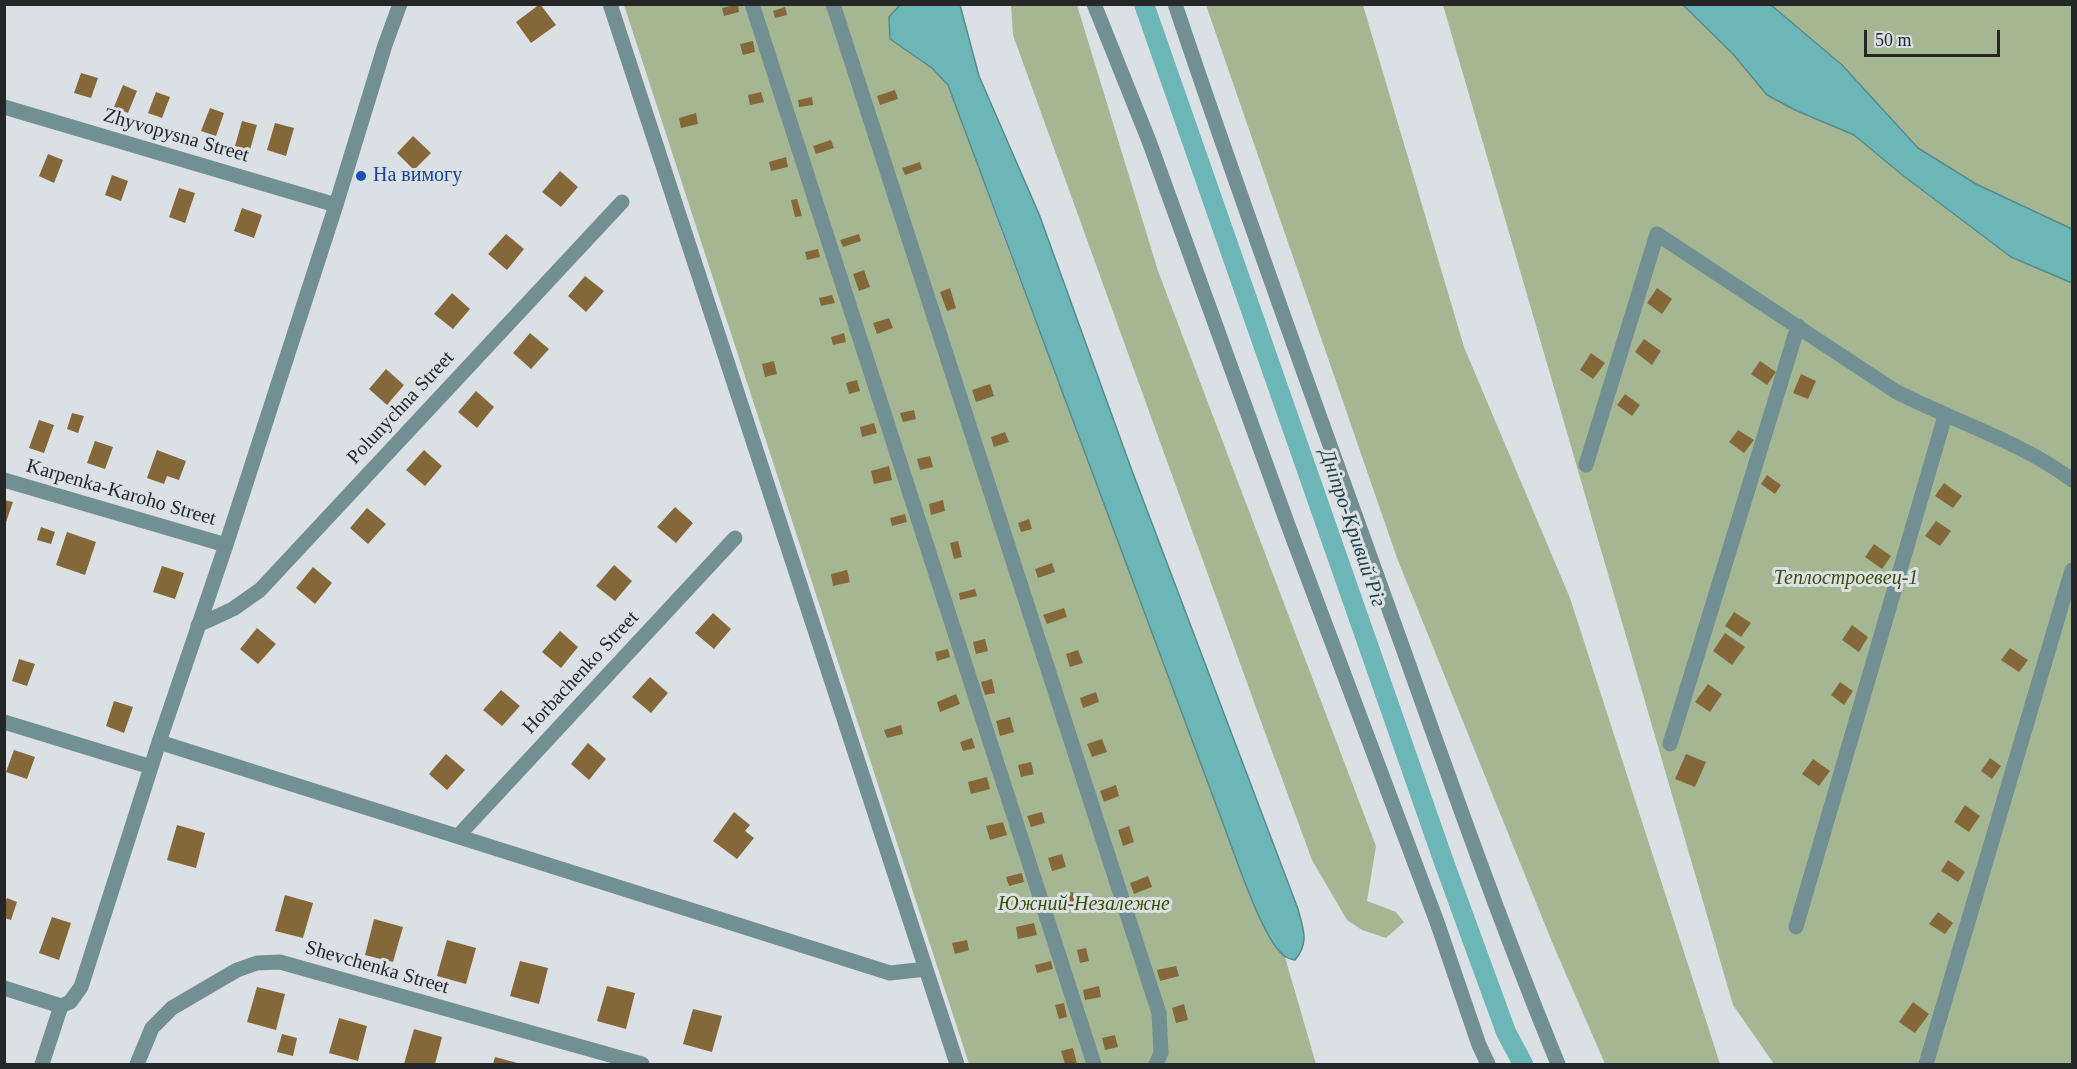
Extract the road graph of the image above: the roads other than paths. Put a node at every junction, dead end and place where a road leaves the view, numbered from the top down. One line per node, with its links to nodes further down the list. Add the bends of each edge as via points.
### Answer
1 (400, 4): 9 (street)
2 (610, 4): 25 (street)
3 (752, 4): 32 (street)
4 (833, 4): 33 (street, via 1159,1013 1161,1053)
5 (1094, 4): 34 (street, via 1149,141)
6 (1175, 4): 35 (street, via 1401,641)
7 (4, 107): 9 (street, Zhyvopysna Street)
8 (622, 202): 18 (street, Polunychna Street, via 260,590 233,609)
9 (336, 204): 16 (street)
10 (1798, 326): 11 (street, via 1895,391); 12 (street, via 1657,234); 21 (street)
11 (1945, 416): 14 (street, via 2028,451); 24 (street)
12 (1586, 465)
13 (4, 480): 16 (street, Karpenka-Karoho Street)
14 (2073, 480)
15 (735, 538): 23 (street, Horbachenko Street)
16 (226, 545): 18 (street)
17 (2073, 570): 36 (street)
18 (198, 625): 20 (street)
19 (4, 722): 22 (street)
20 (159, 742): 22 (street); 23 (street)
21 (1670, 744)
22 (151, 767): 27 (street, via 81,987 70,1002)
23 (458, 836): 25 (street, via 890,973)
24 (1796, 927)
25 (926, 969): 31 (street)
26 (4, 988): 27 (street)
27 (61, 1006): 28 (street)
28 (42, 1065)
29 (137, 1065): 30 (street, Shevchenka Street, via 152,1028 172,1008 237,970 257,963 280,962)
30 (642, 1065)
31 (957, 1065)
32 (1094, 1065)
33 (1156, 1065)
34 (1488, 1065)
35 (1558, 1065)
36 (1926, 1065)

